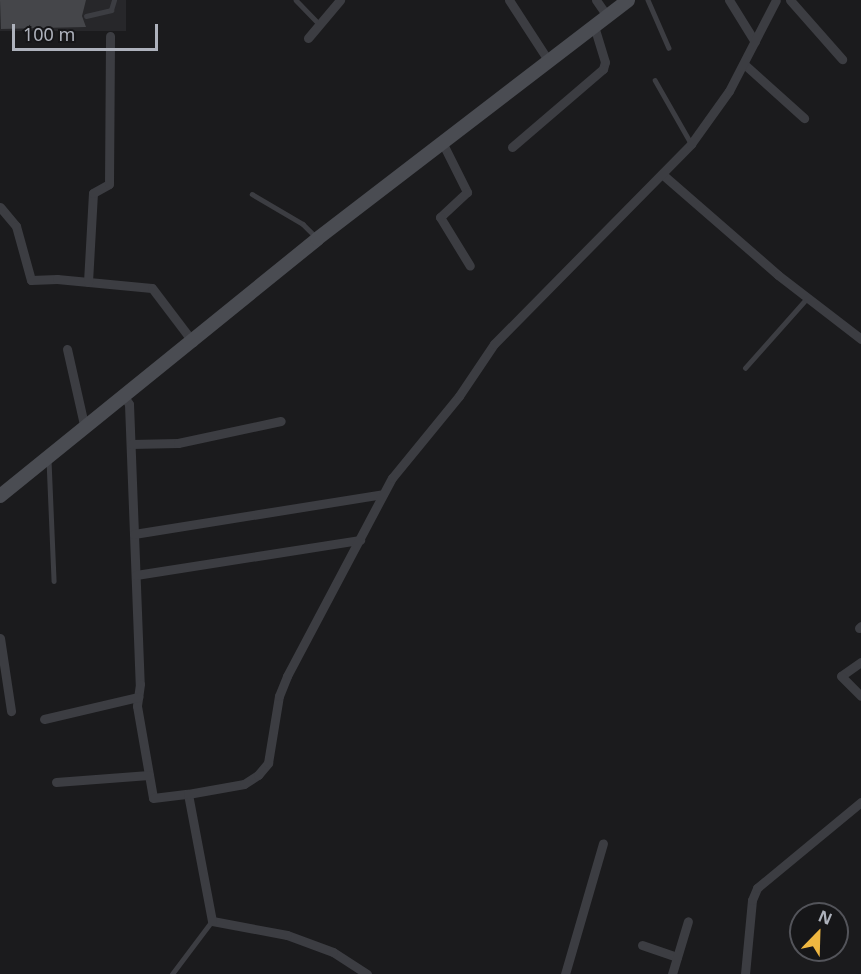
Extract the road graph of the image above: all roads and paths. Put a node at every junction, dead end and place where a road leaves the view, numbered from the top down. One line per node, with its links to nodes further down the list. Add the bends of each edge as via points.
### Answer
1 (114, 0): 11 (lane, via 111,10)
2 (296, 0): 13 (lane)
3 (340, 0): 13 (street)
4 (509, 0): 20 (street)
5 (596, 0): 12 (street)
6 (628, 0): 12 (street)
7 (648, 0): 18 (lane)
8 (729, 0): 17 (street)
9 (776, 0): 17 (street)
10 (790, 0): 19 (street)
11 (86, 16)
12 (607, 16): 14 (street)
13 (319, 24): 16 (street)
14 (594, 25): 20 (street); 26 (street, via 605,63 603,69)
15 (110, 36): 32 (street, via 109,184 93,193)
16 (308, 38)
17 (755, 42): 21 (street)
18 (669, 48)
19 (843, 59)
20 (548, 60): 24 (street)
21 (744, 64): 23 (street); 25 (street)
22 (654, 80): 25 (lane)
23 (804, 118)
24 (443, 144): 30 (street); 31 (street, via 466,192 440,217)
25 (691, 144): 27 (street)
26 (512, 147)
27 (662, 174): 33 (street); 43 (street, via 494,344 459,396 410,452)
28 (252, 194): 30 (lane, via 303,224)
29 (0, 207): 32 (street, via 16,226 31,280)
30 (317, 239): 35 (street)
31 (471, 266)
32 (88, 282): 35 (street, via 152,288)
33 (808, 297): 34 (street); 37 (lane)
34 (861, 339)
35 (193, 342): 38 (street)
36 (67, 349): 40 (street)
37 (745, 368)
38 (125, 398): 40 (street); 41 (street, via 129,404)
39 (281, 421): 41 (street, via 178,443)
40 (85, 429): 42 (street)
41 (130, 444): 45 (street)
42 (49, 457): 44 (street); 48 (lane)
43 (383, 494): 45 (street); 46 (street)
44 (0, 496)
45 (134, 534): 47 (street)
46 (360, 540): 47 (street); 57 (street, via 283,686 268,763 258,776 244,784)
47 (136, 575): 52 (street)
48 (54, 581)
49 (0, 638): 53 (street)
50 (861, 662): 51 (street, via 841,676)
51 (861, 696)
52 (138, 697): 54 (street); 55 (street)
53 (11, 711)
54 (44, 719)
55 (149, 775): 56 (street); 57 (street, via 153,798)
56 (56, 782)
57 (188, 794): 60 (street)
58 (861, 802): 68 (street, via 757,888 752,900)
59 (603, 843): 66 (street)
60 (212, 921): 64 (lane); 65 (street, via 287,935 333,952)
61 (688, 921): 63 (street)
62 (642, 945): 63 (street)
63 (677, 957): 67 (street)
64 (172, 974)
65 (367, 974)
66 (564, 974)
67 (672, 974)
68 (746, 974)

